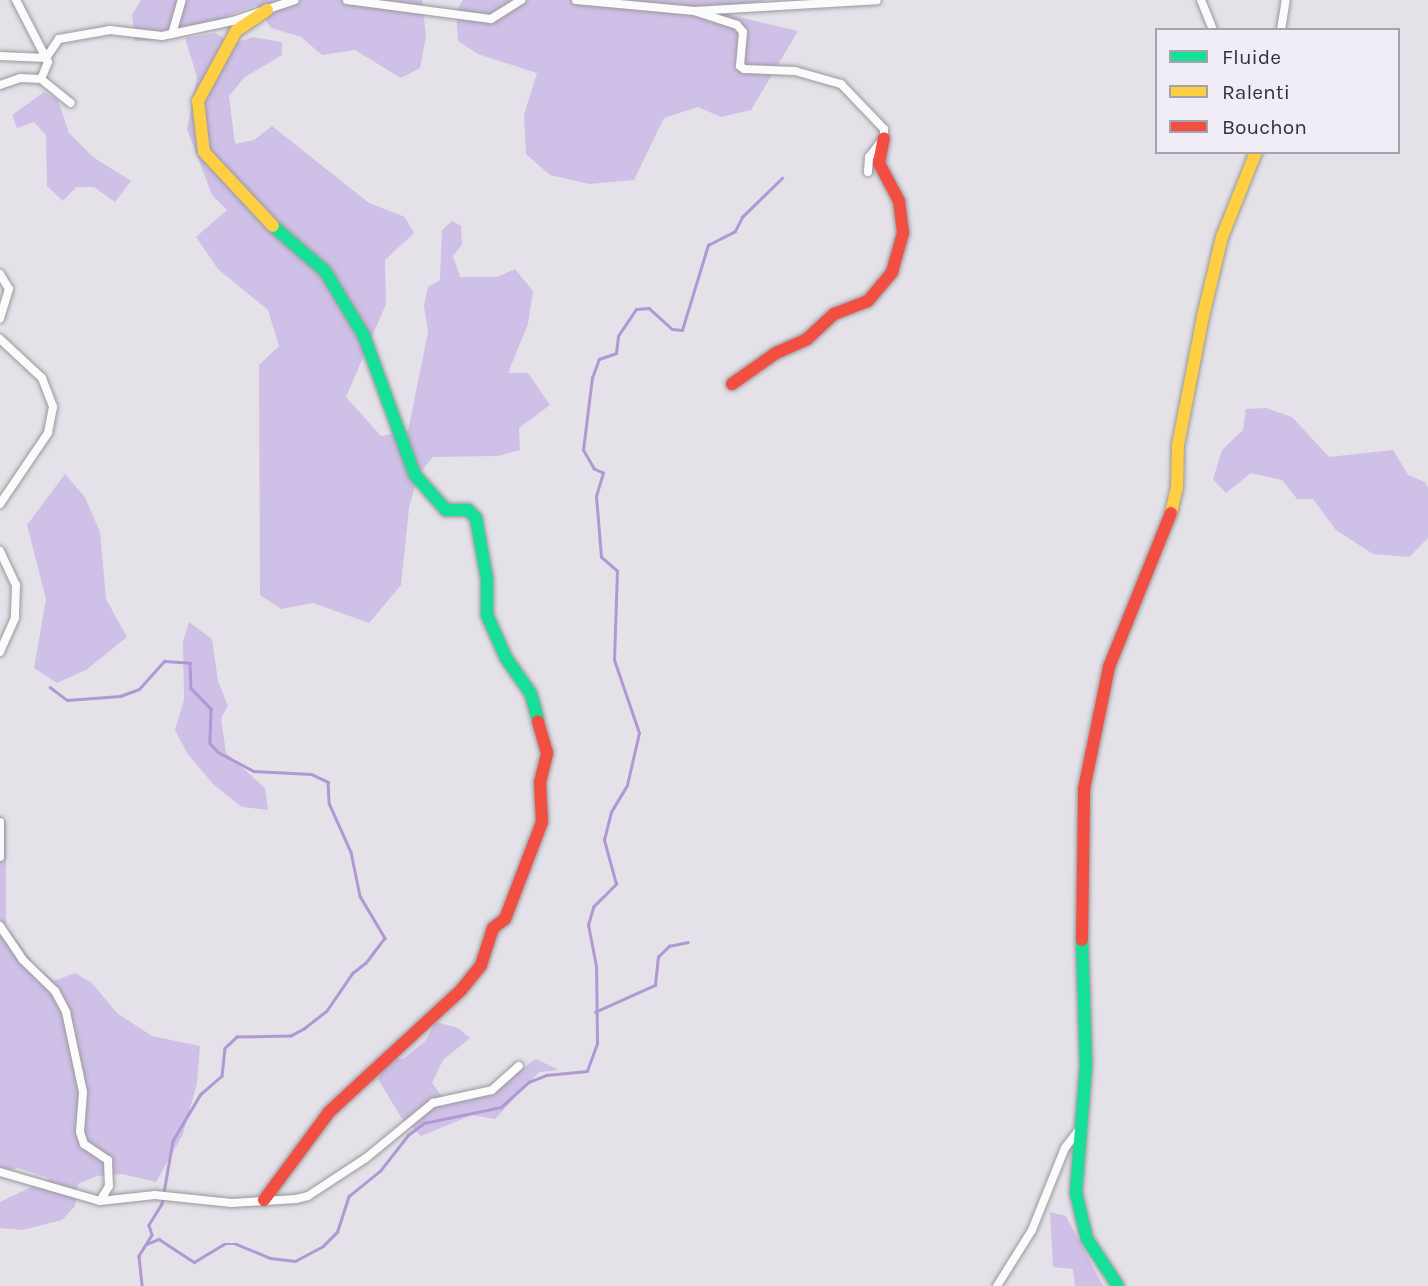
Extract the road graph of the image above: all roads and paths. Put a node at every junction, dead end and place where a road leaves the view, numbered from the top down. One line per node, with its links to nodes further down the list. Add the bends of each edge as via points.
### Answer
1 (16, 0): 16 (street)
2 (182, 0): 14 (street)
3 (295, 0): 10 (street)
4 (347, 0): 5 (street, via 491,19)
5 (521, 0)
6 (576, 0): 11 (street)
7 (877, 0): 11 (street)
8 (1201, 0): 12 (street)
9 (1286, 0): 13 (street)
10 (267, 10): 14 (street); 36 (street, via 236,31 204,83 198,102 204,152 260,215 325,271 364,336 415,475 446,510 468,510 476,518 487,579 487,615 506,658 531,694 547,753 540,782 537,840 505,919 493,928 481,965 461,990 329,1112)
11 (694, 11): 20 (street, via 737,25 743,32 740,66 744,69 795,71 842,84 873,115)
12 (1212, 28)
13 (1281, 28)
14 (172, 34): 16 (street, via 141,36 110,30 76,35 59,39)
15 (0, 56): 16 (street)
16 (46, 58): 17 (street)
17 (41, 79): 18 (street, via 20,78); 19 (street)
18 (0, 85)
19 (71, 103)
20 (884, 138): 22 (street, via 872,149); 26 (street, via 879,163 899,201 903,233 892,272 868,301 834,314 807,339 776,353)
21 (1256, 154): 34 (street, via 1222,237 1206,303 1179,435 1177,488 1169,520 1109,667 1084,789 1080,882 1086,1065)
22 (868, 173)
23 (0, 275): 24 (street, via 9,289)
24 (0, 320)
25 (0, 339): 27 (street, via 42,378 53,407 48,433)
26 (732, 384)
27 (0, 504)
28 (0, 551): 29 (street, via 16,584 15,618)
29 (0, 652)
30 (0, 822): 31 (street)
31 (0, 857)
32 (0, 926): 37 (street, via 23,960 55,991 66,1012 83,1092 80,1132 84,1144 108,1160 109,1186)
33 (519, 1066): 36 (street, via 492,1090 433,1103 366,1158 308,1196)
34 (1081, 1126): 38 (street, via 1065,1148 1032,1230); 39 (street, via 1077,1209 1096,1259)
35 (0, 1172): 37 (street)
36 (264, 1200): 37 (street, via 232,1203 155,1195)
37 (100, 1201)
38 (997, 1286)
39 (1118, 1286)

